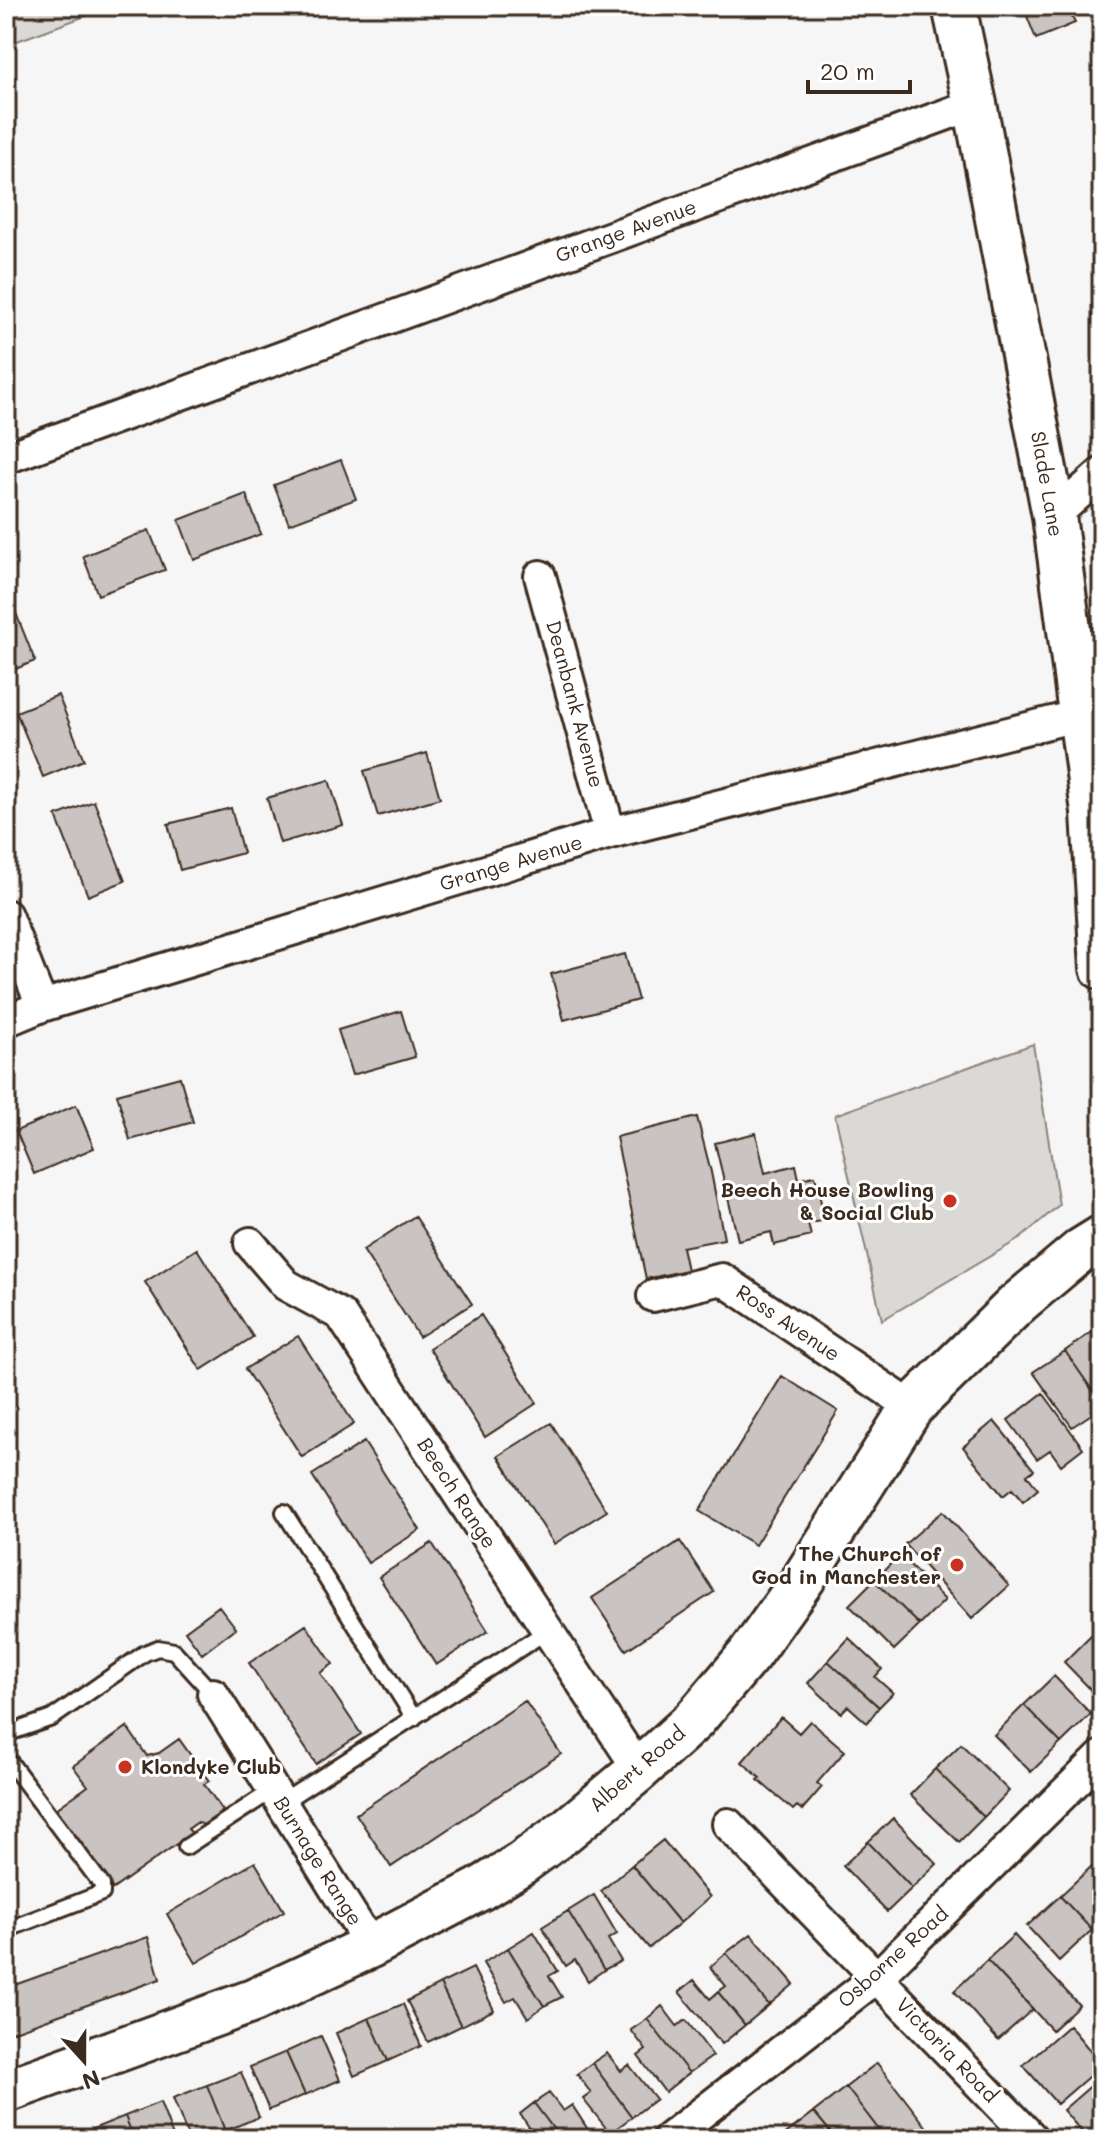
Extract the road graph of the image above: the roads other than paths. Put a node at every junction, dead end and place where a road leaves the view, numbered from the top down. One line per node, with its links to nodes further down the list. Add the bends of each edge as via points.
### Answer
1 (954, 6): 2 (main road, Slade Lane)
2 (975, 104): 3 (street, Grange Avenue); 5 (main road, Slade Lane)
3 (6, 458)
4 (1102, 473): 5 (street)
5 (1054, 516): 7 (main road, Slade Lane)
6 (540, 576): 9 (street, Deanbank Avenue)
7 (1080, 715): 8 (main road, Slade Lane); 9 (street, Grange Avenue)
8 (1097, 808): 11 (main road, Slade Lane)
9 (610, 833): 13 (street, Grange Avenue)
10 (6, 915): 13 (street)
11 (1102, 957): 12 (main road, Slade Lane)
12 (1102, 968)
13 (42, 1006): 14 (street, Grange Avenue)
14 (6, 1021)
15 (1102, 1237): 18 (main road, Albert Road, via 1018,1303)
16 (250, 1243): 20 (street, Beech Range, via 286,1285 341,1315)
17 (653, 1296): 18 (street, Ross Avenue, via 722,1279)
18 (912, 1407): 26 (main road, Albert Road, via 749,1655 694,1720)
19 (284, 1512): 22 (lane)
20 (547, 1631): 22 (lane); 26 (street, Beech Range)
21 (213, 1694): 23 (lane, via 174,1651 158,1648 52,1718); 27 (street, Burnage Range)
22 (414, 1718): 27 (lane)
23 (6, 1734)
24 (1102, 1756): 32 (street, Osborne Road)
25 (6, 1757): 30 (lane, via 102,1885 102,1893)
26 (639, 1770): 31 (main road, Albert Road, via 522,1863)
27 (277, 1796): 29 (lane); 31 (street, Burnage Range)
28 (728, 1824): 32 (street, Victoria Road)
29 (186, 1847)
30 (6, 1930)
31 (371, 1946): 33 (main road, Albert Road, via 253,2001)
32 (877, 1977): 34 (street, Osborne Road); 35 (street, Victoria Road)
33 (6, 2091)
34 (668, 2139)
35 (1033, 2139)

